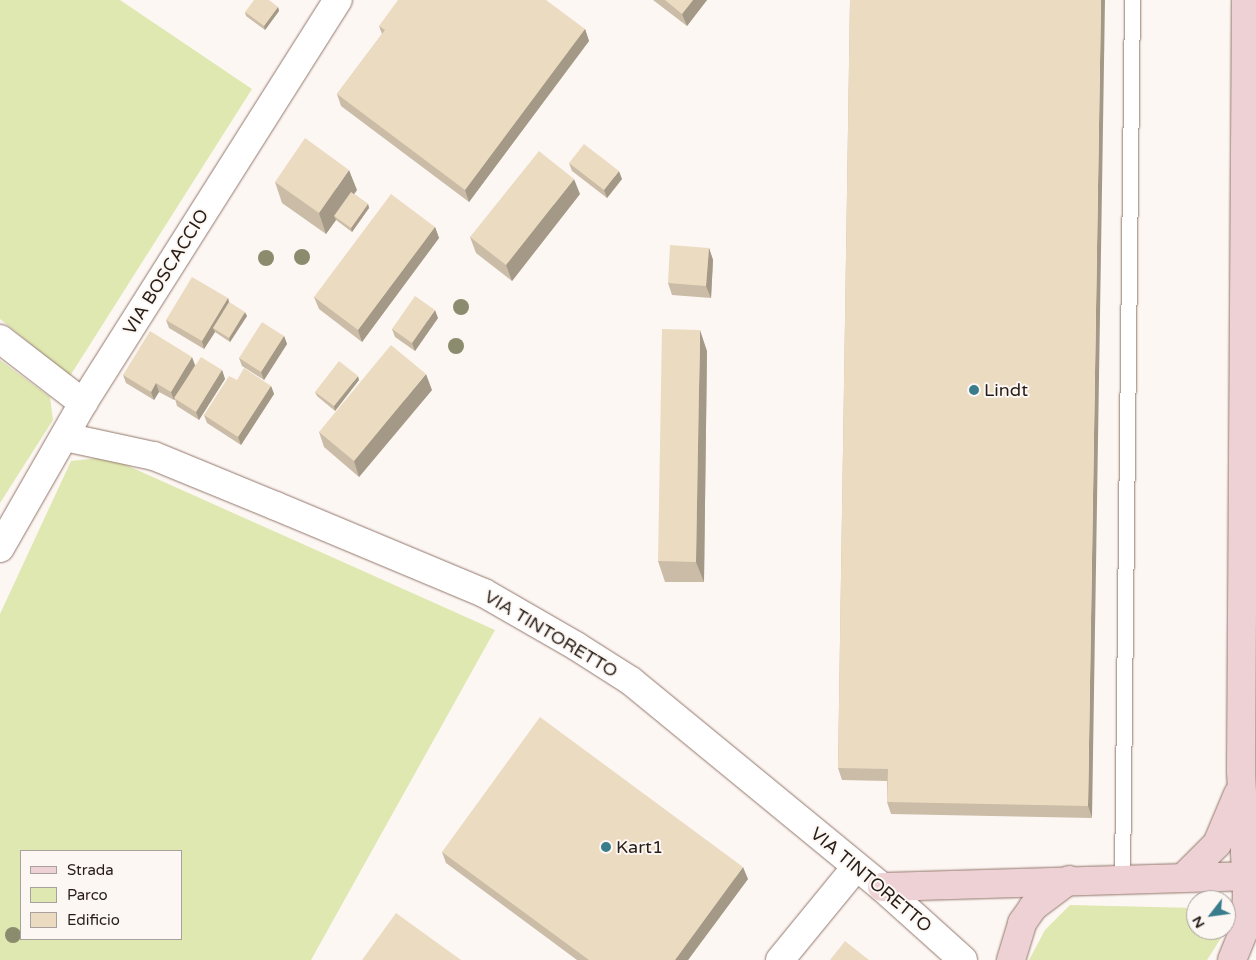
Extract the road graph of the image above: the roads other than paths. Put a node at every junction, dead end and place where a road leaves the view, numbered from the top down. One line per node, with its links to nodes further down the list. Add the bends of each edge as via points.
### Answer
1 (338, 0): 5 (street, VIA BOSCACCIO)
2 (1132, 0): 12 (lane)
3 (1246, 0): 8 (street)
4 (0, 339): 5 (street)
5 (82, 403): 6 (street, VIA BOSCACCIO)
6 (64, 437): 7 (street, VIA BOSCACCIO); 9 (street, VIA TINTORETTO, via 154,456 484,593 631,681)
7 (0, 548)
8 (1241, 770): 10 (street); 11 (street, via 1237,797 1217,844)
9 (856, 867): 14 (street, VIA TINTORETTO); 16 (street)
10 (1252, 875): 11 (street); 15 (street)
11 (1184, 877): 12 (street)
12 (1122, 879): 13 (street)
13 (1069, 880): 14 (street); 18 (street, via 1033,907 1022,923)
14 (882, 887): 17 (street, VIA TINTORETTO)
15 (1250, 925): 19 (street)
16 (780, 960)
17 (963, 960)
18 (1011, 960)
19 (1232, 960)

